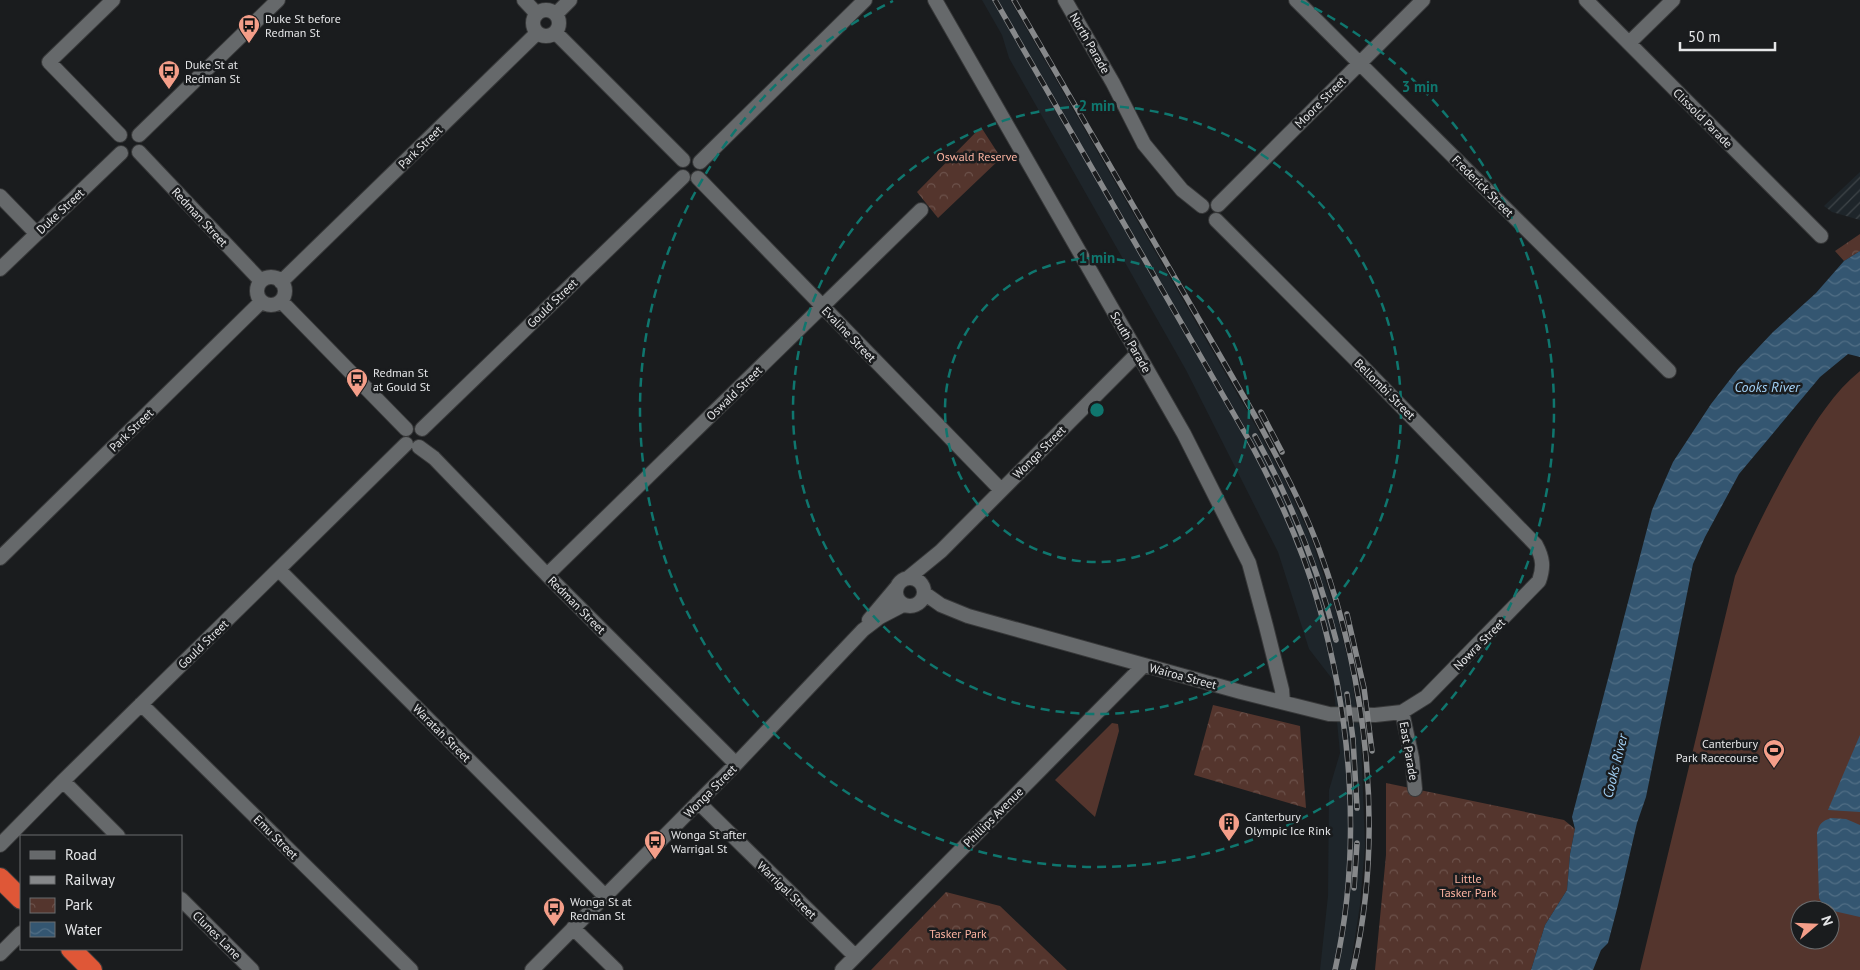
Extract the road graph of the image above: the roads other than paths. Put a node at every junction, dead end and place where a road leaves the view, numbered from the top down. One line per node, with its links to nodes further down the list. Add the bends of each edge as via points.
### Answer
1 (113, 0): 18 (street, via 49,62)
2 (278, 0): 19 (street)
3 (524, 0): 12 (street)
4 (570, 0): 13 (street)
5 (865, 0): 23 (street)
6 (935, 0): 39 (street, South Parade)
7 (1065, 0): 28 (street, North Parade, via 1144,144 1182,190)
8 (1296, 0): 17 (street, Frederick Street)
9 (1423, 0): 17 (street, Moore Street)
10 (1586, 0): 16 (street, Clissold Parade)
11 (1673, 0): 16 (street)
12 (537, 14): 13 (street, via 544,10); 14 (street, via 533,22)
13 (556, 14): 15 (street, via 560,25)
14 (537, 32): 15 (street, via 548,37); 35 (street, Park Street)
15 (556, 33): 22 (street)
16 (1629, 43): 32 (street, Clissold Parade)
17 (1359, 63): 27 (street, Moore Street); 40 (street, Frederick Street)
18 (120, 135): 19 (street, via 128,131); 21 (street, via 117,146)
19 (139, 135): 20 (street, via 142,146)
20 (139, 152): 21 (street, via 128,157); 34 (street, Redman Street)
21 (121, 153): 31 (street, Duke Street)
22 (683, 160): 23 (street, via 694,157); 24 (street, via 679,170)
23 (700, 162): 25 (street, via 702,172)
24 (683, 177): 25 (street, via 690,180); 42 (street, Gould Street)
25 (698, 178): 38 (street, Evaline Street)
26 (0, 196): 31 (street)
27 (1218, 205): 28 (street, via 1211,201); 30 (street, via 1221,211)
28 (1202, 206): 30 (street, via 1203,217 1208,221)
29 (921, 210): 38 (street, Oswald Street)
30 (1216, 220): 46 (street, Bellombi Street, via 1511,517 1536,545)
31 (36, 233): 33 (street, Duke Street)
32 (1821, 236)
33 (0, 269)
34 (261, 281): 35 (street, via 274,277); 37 (street, via 257,289)
35 (281, 282): 36 (street, via 285,290)
36 (281, 301): 37 (street, via 270,305); 41 (street)
37 (261, 302): 45 (street, Park Street)
38 (823, 306): 44 (street, Evaline Street); 48 (street, Oswald Street)
39 (1137, 354): 44 (street, Wonga Street); 55 (street, South Parade, via 1184,434 1249,564)
40 (1669, 371)
41 (406, 429): 42 (street, via 412,426); 43 (street, via 403,435)
42 (422, 429): 43 (street, via 424,443)
43 (412, 446): 47 (street, Gould Street); 48 (street, Redman Street, via 434,458)
44 (1001, 490): 49 (street, Wonga Street, via 940,551)
45 (0, 558)
46 (1543, 565): 57 (street, Nowra Street, via 1539,581 1531,591 1426,697)
47 (279, 570): 56 (street, Gould Street); 65 (street, Waratah Street)
48 (547, 575): 58 (street, Redman Street)
49 (917, 585): 50 (street, via 901,581); 51 (street, via 920,602); 52 (street, Wairoa Street, via 941,605)
50 (896, 588): 51 (street, via 896,598); 53 (street, Wonga Street, via 872,614)
51 (907, 606): 52 (street, Wairoa Street); 53 (street, Wonga Street, via 880,617)
52 (968, 616): 54 (street, Wairoa Street)
53 (863, 630): 58 (street, Wonga Street)
54 (1144, 665): 55 (street, Wairoa Street); 72 (street, Phillips Avenue)
55 (1283, 702): 57 (street, Wairoa Street, via 1329,714)
56 (142, 704): 59 (street, Gould Street); 75 (street, Emu Street)
57 (1402, 712): 60 (street, East Parade)
58 (736, 764): 61 (street, Wonga Street)
59 (63, 781): 62 (street); 63 (street, Gould Street)
60 (1415, 789)
61 (698, 802): 65 (street, Wonga Street); 72 (street, Warrigal Street)
62 (117, 835)
63 (0, 845)
64 (0, 878): 66 (highway)
65 (606, 896): 68 (street, Wonga Street)
66 (20, 898)
67 (182, 900): 74 (street, Clunes Lane)
68 (573, 928): 76 (street, Wonga Street); 77 (street)
69 (20, 934): 71 (street)
70 (72, 950): 73 (highway)
71 (0, 954)
72 (855, 956): 78 (street, Phillips Avenue)
73 (92, 970)
74 (252, 970)
75 (411, 970)
76 (532, 970)
77 (616, 970)
78 (842, 970)

